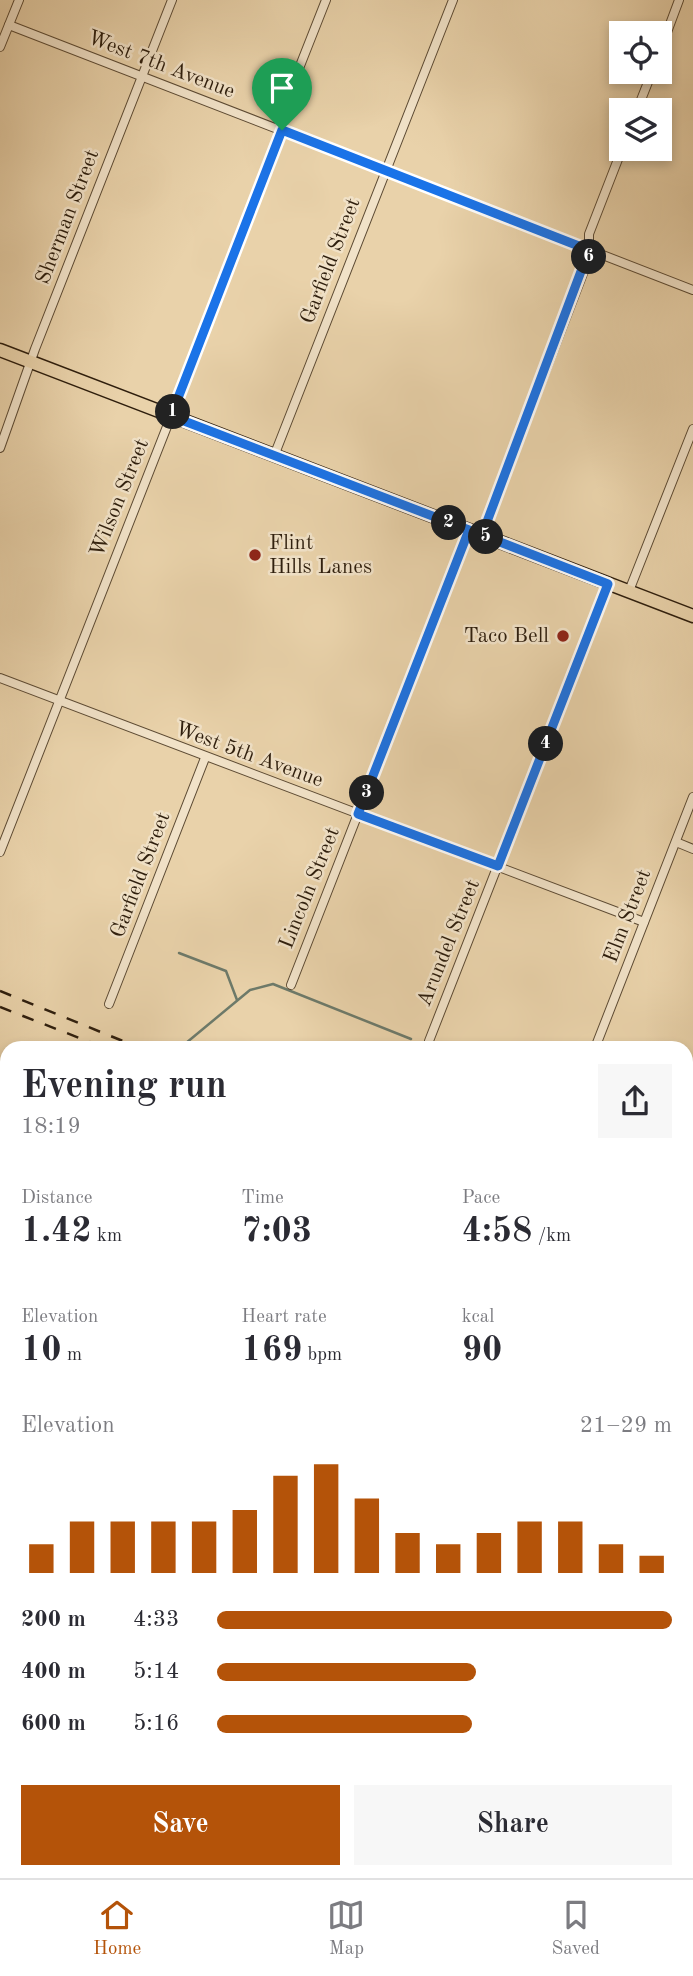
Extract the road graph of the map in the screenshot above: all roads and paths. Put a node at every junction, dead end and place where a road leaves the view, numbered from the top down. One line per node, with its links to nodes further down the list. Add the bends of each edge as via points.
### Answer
1 (19, 0): 7 (street)
2 (172, 0): 9 (street, Sherman Street)
3 (326, 0): 10 (street, Wilson Street, via 279,119)
4 (453, 0): 12 (street, Garfield Street)
5 (680, 0): 6 (street)
6 (672, 21)
7 (9, 25): 8 (street); 9 (street, West 7th Avenue)
8 (0, 47)
9 (142, 76): 10 (street, West 7th Avenue); 16 (street, Sherman Street)
10 (282, 130): 12 (street, West 7th Avenue); 17 (street, Wilson Street)
11 (617, 161): 13 (street, via 589,234)
12 (385, 170): 13 (street, West 7th Avenue); 20 (street, Garfield Street)
13 (589, 250): 14 (street, West 7th Avenue); 22 (street)
14 (693, 290)
15 (0, 350): 16 (main road)
16 (32, 362): 17 (main road); 19 (street, Sherman Street)
17 (171, 416): 20 (main road); 27 (street, Wilson Street)
18 (693, 429): 24 (street)
19 (0, 448)
20 (274, 456): 21 (main road)
21 (469, 530): 22 (main road); 30 (street, Lincoln Street)
22 (482, 535): 23 (main road)
23 (608, 584): 24 (main road); 34 (street, Arundel Street)
24 (629, 591): 25 (main road)
25 (693, 616)
26 (0, 678): 27 (street, West 5th Avenue)
27 (59, 701): 28 (street, West 5th Avenue); 33 (street, Wilson Street)
28 (205, 758): 30 (street, West 5th Avenue); 37 (street, Garfield Street)
29 (693, 797): 31 (street, Elm Street)
30 (358, 814): 34 (street, West 5th Avenue); 36 (street, Lincoln Street)
31 (676, 842): 32 (street); 35 (street, Elm Street)
32 (693, 849)
33 (0, 852)
34 (498, 866): 35 (street, West 5th Avenue); 38 (street, Arundel Street)
35 (644, 922): 39 (street, Elm Street)
36 (291, 985)
37 (110, 1004)
38 (429, 1041)
39 (598, 1041)

